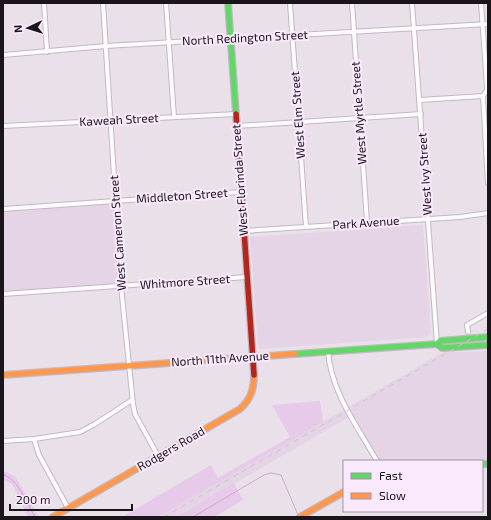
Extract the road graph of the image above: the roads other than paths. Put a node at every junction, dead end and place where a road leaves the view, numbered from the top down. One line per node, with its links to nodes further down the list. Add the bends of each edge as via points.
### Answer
1 (44, 3): 17 (street)
2 (103, 3): 16 (street, West Cameron Street)
3 (166, 3): 15 (street)
4 (228, 3): 14 (street, West Florinda Street)
5 (290, 3): 13 (street, West Elm Street)
6 (352, 3): 12 (street, West Myrtle Street)
7 (412, 3): 11 (street, West Ivy Street)
8 (481, 3): 10 (street)
9 (488, 24): 10 (street, North Redington Street)
10 (482, 25): 11 (street, North Redington Street); 19 (street)
11 (414, 29): 12 (street, North Redington Street); 21 (street, West Ivy Street)
12 (354, 32): 13 (street, North Redington Street); 25 (street, West Myrtle Street)
13 (293, 36): 14 (street, North Redington Street); 27 (street, West Elm Street)
14 (231, 39): 15 (street, North Redington Street); 22 (street, West Florinda Street)
15 (169, 43): 16 (street, North Redington Street); 24 (street)
16 (106, 46): 17 (street, North Redington Street); 26 (street, West Cameron Street)
17 (47, 52): 18 (street, North Redington Street)
18 (3, 55)
19 (487, 90): 20 (street)
20 (483, 96): 21 (street); 30 (street)
21 (420, 100): 23 (street, West Ivy Street)
22 (236, 114): 24 (street, Kaweah Street); 29 (street, West Florinda Street)
23 (420, 114): 25 (street); 36 (street, West Ivy Street)
24 (174, 117): 26 (street, Kaweah Street)
25 (360, 118): 27 (street); 37 (street, West Myrtle Street)
26 (110, 121): 28 (street, Kaweah Street); 33 (street, West Cameron Street)
27 (298, 122): 29 (street); 38 (street, West Elm Street)
28 (3, 126)
29 (237, 126): 32 (street, West Florinda Street)
30 (487, 157): 31 (street)
31 (488, 183)
32 (241, 192): 33 (street, Middleton Street); 39 (street, West Florinda Street)
33 (116, 201): 34 (street, Middleton Street); 41 (street, West Cameron Street)
34 (3, 208)
35 (488, 213): 36 (street, Park Avenue)
36 (428, 218): 37 (street, Park Avenue); 46 (street, West Ivy Street)
37 (367, 222): 38 (street, Park Avenue)
38 (306, 227): 39 (street, Park Avenue)
39 (244, 232): 40 (street, West Florinda Street)
40 (247, 277): 41 (street, Whitmore Street); 49 (street, West Florinda Street)
41 (121, 286): 42 (street, Whitmore Street); 50 (street, West Cameron Street)
42 (3, 294)
43 (488, 313): 44 (street, via 467,325)
44 (468, 332)
45 (488, 337): 46 (street, North 11th Avenue, via 440,341)
46 (437, 344): 47 (street, North 11th Avenue, via 442,348); 48 (street, North 11th Avenue)
47 (488, 345)
48 (328, 351): 49 (street, North 11th Avenue); 56 (street, via 337,390)
49 (253, 357): 50 (street, North 11th Avenue); 55 (street, Rodgers Road, via 254,390 244,406)
50 (129, 366): 51 (street, North 11th Avenue); 52 (street, West Cameron Street)
51 (3, 375)
52 (132, 400): 53 (street, via 80,432); 55 (street, West Cameron Street, via 135,414)
53 (34, 439): 54 (street); 58 (street, via 39,455)
54 (3, 440)
55 (158, 456): 58 (street, Rodgers Road)
56 (376, 460)
57 (343, 493): 60 (street)
58 (68, 508): 59 (street, Rodgers Road)
59 (53, 517)
60 (300, 517)

